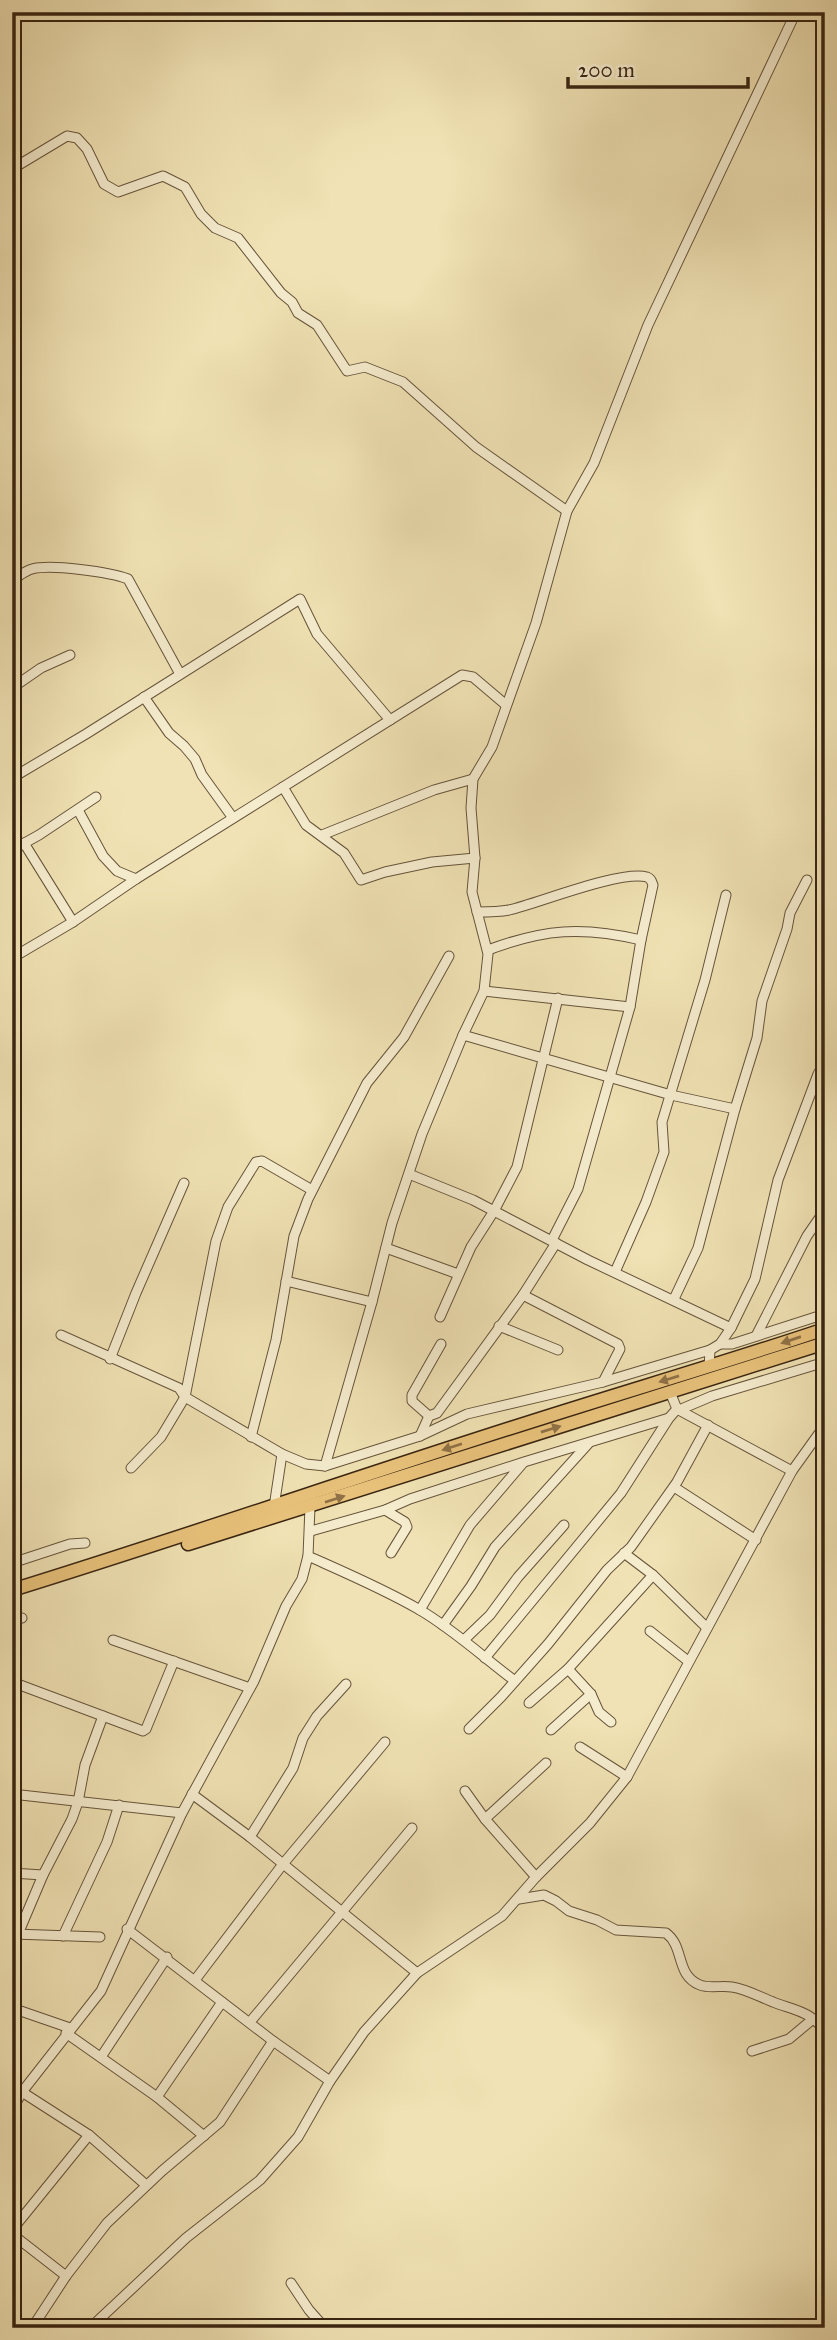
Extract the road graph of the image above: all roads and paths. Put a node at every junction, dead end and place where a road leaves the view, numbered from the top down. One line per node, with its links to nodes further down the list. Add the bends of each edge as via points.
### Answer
1 (796, 12): 3 (street, via 649,325 594,463)
2 (12, 169): 3 (street, via 67,136 77,138 104,184 118,192 163,176 186,187 201,214 215,228 238,238 298,313 317,325 348,372 365,367 402,382 476,447)
3 (567, 511): 9 (street, via 536,624)
4 (12, 580): 6 (street, via 39,568 87,570 128,579)
5 (70, 655): 7 (street)
6 (180, 674): 8 (street); 10 (street, via 300,598 317,634)
7 (12, 688)
8 (144, 697): 11 (street); 16 (street, via 169,733 195,759)
9 (506, 705): 10 (street, via 473,677 462,675); 12 (street, via 492,747)
10 (390, 720): 13 (street)
11 (12, 778)
12 (472, 779): 17 (street); 19 (street)
13 (283, 787): 16 (street); 17 (street, via 306,825)
14 (96, 797): 15 (street)
15 (78, 810): 18 (street); 20 (street, via 103,856)
16 (233, 818): 21 (street)
17 (322, 835): 19 (street, via 344,853 363,881 432,862)
18 (16, 846): 26 (street)
19 (475, 858): 25 (street, via 472,892)
20 (117, 871): 21 (street); 23 (street)
21 (136, 879): 23 (street)
22 (807, 880): 39 (street, via 790,913 762,1001 757,1038)
23 (122, 890): 26 (street)
24 (726, 895): 38 (street)
25 (477, 912): 27 (street, via 508,910 602,883 646,877 653,885); 28 (street)
26 (73, 922): 30 (street)
27 (641, 940): 28 (street, via 591,931 546,933); 33 (street)
28 (488, 950): 31 (street)
29 (449, 956): 42 (street, via 404,1037 367,1083)
30 (12, 958)
31 (484, 991): 32 (street); 34 (street)
32 (558, 998): 33 (street); 35 (street)
33 (630, 1007): 37 (street)
34 (463, 1035): 35 (street); 40 (street)
35 (544, 1059): 37 (street); 44 (street, via 517,1167)
36 (825, 1061): 56 (street, via 778,1180 755,1279)
37 (610, 1077): 38 (street); 45 (street, via 578,1189)
38 (671, 1095): 39 (street); 47 (street, via 662,1122 664,1153)
39 (735, 1109): 51 (street, via 698,1248)
40 (409, 1174): 44 (street); 46 (street)
41 (184, 1183): 65 (street)
42 (313, 1190): 49 (street, via 294,1236); 70 (street, via 262,1161 250,1170 216,1241)
43 (825, 1210): 59 (street)
44 (494, 1211): 45 (street); 48 (street)
45 (554, 1242): 47 (street); 50 (street)
46 (386, 1248): 48 (street); 52 (street)
47 (615, 1272): 51 (street)
48 (458, 1273): 54 (street)
49 (286, 1281): 52 (street); 77 (street)
50 (523, 1295): 55 (street); 68 (street, via 618,1344 620,1349)
51 (674, 1299): 56 (street)
52 (372, 1302): 81 (street)
53 (825, 1314): 59 (street)
54 (440, 1317)
55 (499, 1326): 63 (street); 72 (street, via 437,1413)
56 (731, 1328): 62 (street)
57 (825, 1329): 67 (highway, one-way to 67)
58 (61, 1335): 65 (street)
59 (756, 1336): 62 (street)
60 (825, 1343): 69 (highway)
61 (441, 1344): 72 (street, via 412,1395 412,1401)
62 (720, 1344): 64 (street)
63 (558, 1350)
64 (710, 1350): 67 (street); 68 (street)
65 (110, 1359): 70 (street, via 178,1388)
66 (825, 1362): 71 (street)
67 (709, 1367): 85 (highway, one-way to 85)
68 (603, 1382): 76 (street, via 467,1414)
69 (670, 1392): 71 (street); 86 (highway, one-way to 69)
70 (185, 1397): 77 (street); 82 (street, via 161,1437)
71 (678, 1410): 73 (street); 74 (street)
72 (429, 1416): 76 (street)
73 (669, 1419): 78 (street); 106 (street, via 621,1493)
74 (708, 1425): 83 (street); 84 (street)
75 (825, 1425): 83 (street)
76 (421, 1436): 81 (street)
77 (251, 1437): 79 (street)
78 (589, 1443): 80 (street); 101 (street, via 495,1547)
79 (282, 1454): 81 (street); 85 (street)
80 (524, 1462): 87 (street); 100 (street, via 470,1525)
81 (325, 1466)
82 (131, 1468)
83 (792, 1471): 90 (street)
84 (674, 1487): 90 (street); 94 (street)
85 (274, 1507): 92 (highway)
86 (310, 1507): 89 (street); 92 (highway)
87 (385, 1510): 89 (street); 93 (street, via 407,1527)
88 (564, 1525): 105 (street)
89 (311, 1531): 95 (street)
90 (756, 1540): 102 (street)
91 (85, 1543): 96 (street)
92 (174, 1544): 98 (highway); 99 (highway)
93 (391, 1553)
94 (624, 1553): 97 (street); 110 (street)
95 (308, 1556): 100 (street); 113 (street, via 300,1585)
96 (12, 1563)
97 (653, 1575): 102 (street); 109 (street)
98 (12, 1590)
99 (12, 1598)
100 (420, 1610): 101 (street)
101 (443, 1625): 105 (street)
102 (707, 1628): 108 (street)
103 (650, 1631): 108 (street)
104 (113, 1640): 107 (street)
105 (464, 1640): 106 (street)
106 (485, 1658): 110 (street)
107 (174, 1661): 113 (street); 116 (street, via 146,1729 139,1731)
108 (688, 1661): 123 (street)
109 (568, 1669): 114 (street); 115 (street)
110 (515, 1681): 118 (street)
111 (12, 1682): 116 (street)
112 (346, 1685): 132 (street, via 303,1738 293,1768)
113 (250, 1688): 126 (street)
114 (591, 1694): 117 (street, via 599,1713); 119 (street)
115 (529, 1703)
116 (103, 1716): 127 (street, via 85,1765)
117 (611, 1722)
118 (469, 1729)
119 (551, 1730)
120 (385, 1742): 133 (street)
121 (580, 1747): 123 (street)
122 (546, 1763): 130 (street)
123 (628, 1777): 136 (street)
124 (465, 1791): 130 (street)
125 (12, 1794): 127 (street)
126 (192, 1794): 129 (street); 132 (street)
127 (78, 1802): 128 (street); 135 (street)
128 (119, 1805): 129 (street); 141 (street, via 107,1842)
129 (182, 1813): 139 (street)
130 (485, 1819): 136 (street)
131 (412, 1828): 138 (street)
132 (250, 1837): 133 (street)
133 (283, 1864): 138 (street); 145 (street)
134 (12, 1873): 135 (street)
135 (43, 1875): 140 (street)
136 (536, 1877): 137 (street)
137 (519, 1899): 144 (street, via 502,1916); 148 (street, via 544,1895 615,1930 666,1933 678,1947 681,1966 699,1985 743,1989)
138 (342, 1911): 144 (street); 149 (street)
139 (127, 1929): 143 (street); 150 (street, via 101,1991)
140 (15, 1934): 141 (street)
141 (63, 1936): 142 (street)
142 (100, 1937)
143 (167, 1957): 145 (street); 154 (street)
144 (417, 1973): 155 (street, via 363,2032)
145 (195, 1980): 146 (street)
146 (222, 2002): 149 (street); 157 (street)
147 (12, 2008): 150 (street)
148 (813, 2019): 151 (street); 153 (street, via 789,2039)
149 (250, 2022): 152 (street)
150 (68, 2031): 154 (street); 156 (street)
151 (825, 2031)
152 (273, 2041): 155 (street); 160 (street, via 220,2122)
153 (752, 2052)
154 (101, 2057): 157 (street)
155 (330, 2081): 166 (street, via 298,2137 260,2180 186,2238)
156 (22, 2092): 158 (street); 159 (street)
157 (157, 2097): 160 (street)
158 (12, 2110)
159 (89, 2134): 161 (street); 162 (street)
160 (204, 2136): 161 (street)
161 (146, 2185): 163 (street, via 99,2232)
162 (12, 2232): 163 (street)
163 (66, 2276): 165 (street)
164 (291, 2283): 167 (street)
165 (33, 2328)
166 (90, 2328)
167 (325, 2328)

